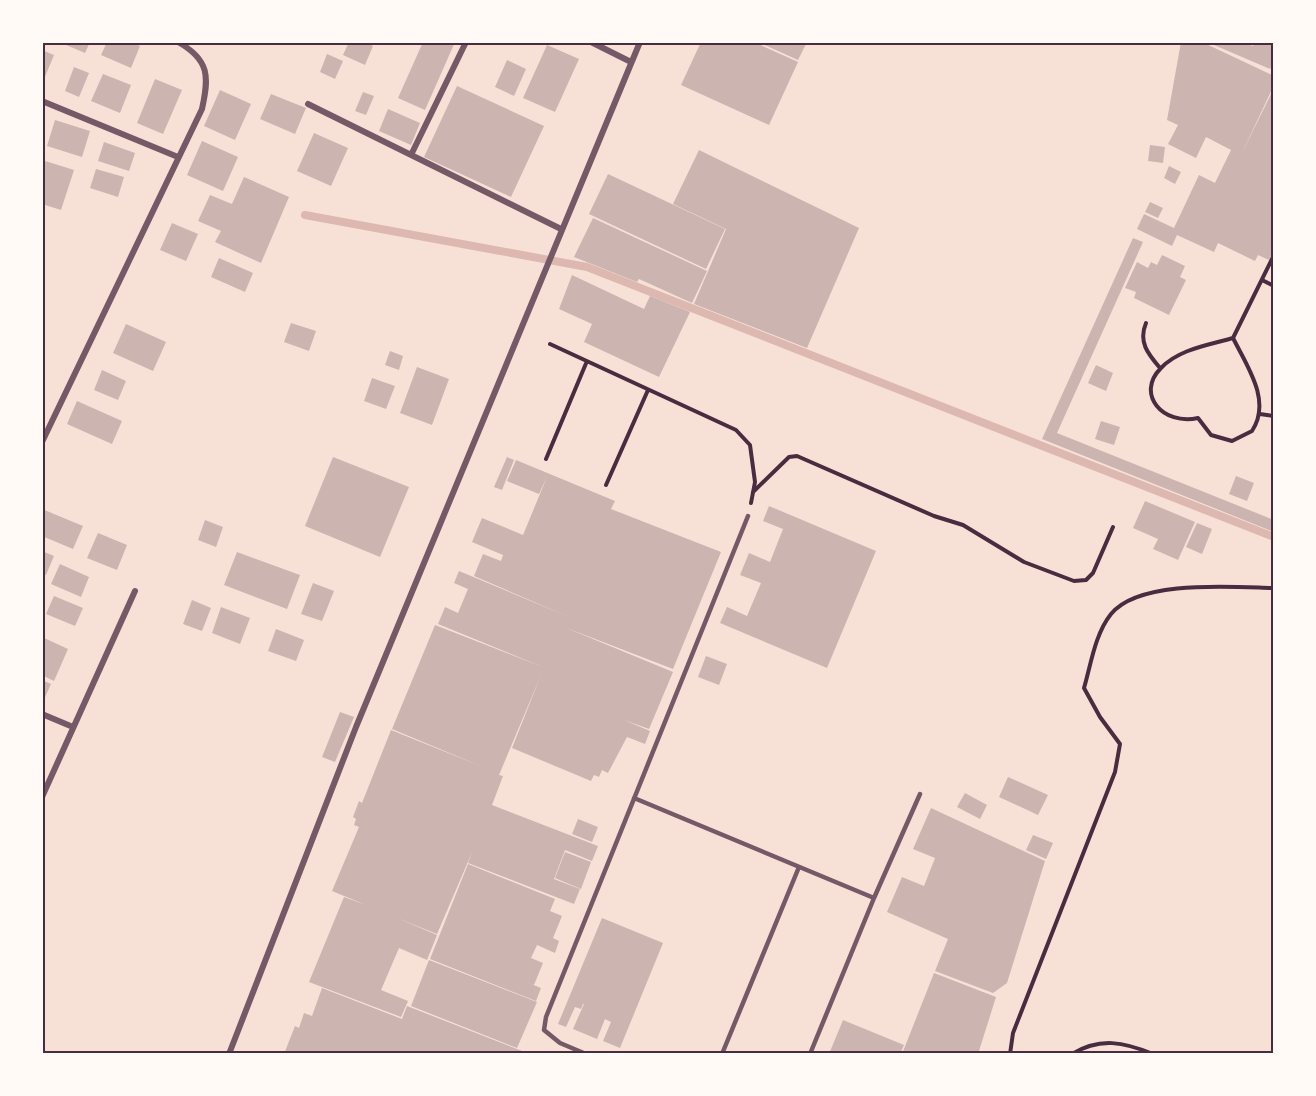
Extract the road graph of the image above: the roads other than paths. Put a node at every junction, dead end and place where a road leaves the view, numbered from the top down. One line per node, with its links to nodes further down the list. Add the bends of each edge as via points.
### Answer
1 (178, 42): 9 (street, via 204,65 208,84 202,109)
2 (466, 42): 8 (street)
3 (591, 42): 5 (street)
4 (640, 42): 5 (street)
5 (631, 62): 10 (street)
6 (42, 101): 9 (street)
7 (308, 104): 8 (street)
8 (411, 155): 10 (street)
9 (178, 157): 11 (street)
10 (561, 229): 21 (street, via 356,727)
11 (42, 442)
12 (748, 516): 18 (lane)
13 (135, 591): 15 (street)
14 (42, 714): 15 (street)
15 (73, 727): 17 (street)
16 (920, 794): 20 (lane)
17 (42, 797)
18 (634, 798): 19 (lane); 22 (lane, via 546,1017 544,1030 560,1043)
19 (799, 867): 20 (lane); 23 (lane)
20 (873, 898): 24 (lane)
21 (229, 1054)
22 (586, 1054)
23 (722, 1054)
24 (810, 1054)

